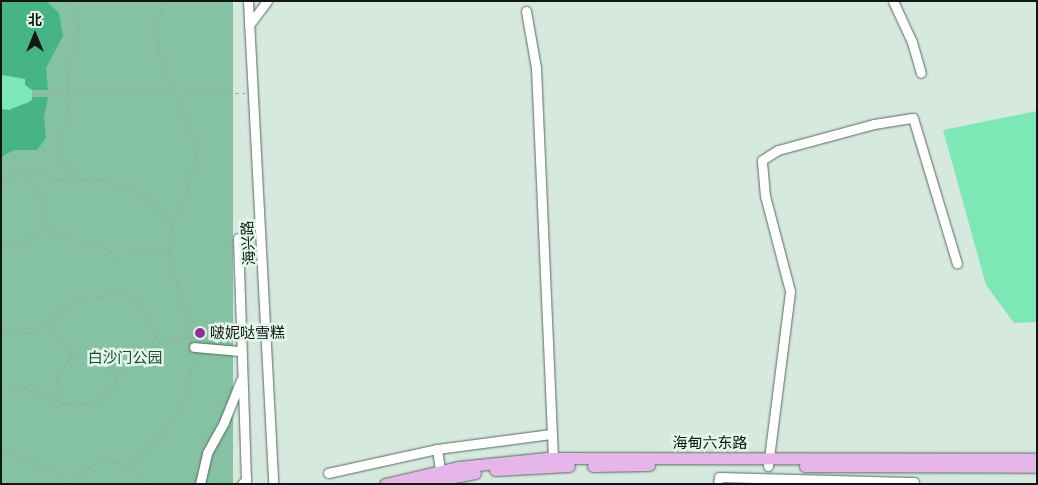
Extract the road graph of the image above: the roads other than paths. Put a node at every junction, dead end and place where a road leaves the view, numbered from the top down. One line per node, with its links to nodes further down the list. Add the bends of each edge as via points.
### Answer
1 (244, 1): 6 (street, 海兴路)
2 (248, 1): 6 (street, 海兴路)
3 (267, 1): 6 (street)
4 (893, 1): 7 (street, via 912,42)
5 (526, 11): 13 (street, via 536,68)
6 (247, 27): 26 (street, 海兴路); 27 (street, 海兴路)
7 (921, 73)
8 (238, 238): 11 (street)
9 (957, 264): 17 (street, via 913,118 874,124 778,150 762,160 765,196 790,290)
10 (194, 347): 11 (street)
11 (241, 351): 12 (street)
12 (242, 376): 24 (street, via 207,454); 25 (street, via 246,480)
13 (551, 434): 14 (street); 16 (street)
14 (437, 449): 20 (street); 21 (street)
15 (1037, 459): 18 (main road, 海甸六东路)
16 (553, 462): 17 (main road, 海甸六东路); 21 (main road, 海甸六东路)
17 (769, 462): 18 (main road, 海甸六东路)
18 (915, 462): 19 (main road, 海甸六东路); 23 (street)
19 (1037, 467)
20 (328, 473)
21 (440, 475): 22 (main road, 海甸六东路); 28 (main road, 海甸六东路)
22 (391, 483)
23 (914, 483): 29 (street, via 720,476)
24 (200, 484)
25 (242, 484)
26 (268, 484)
27 (273, 484)
28 (417, 484)
29 (718, 484)

